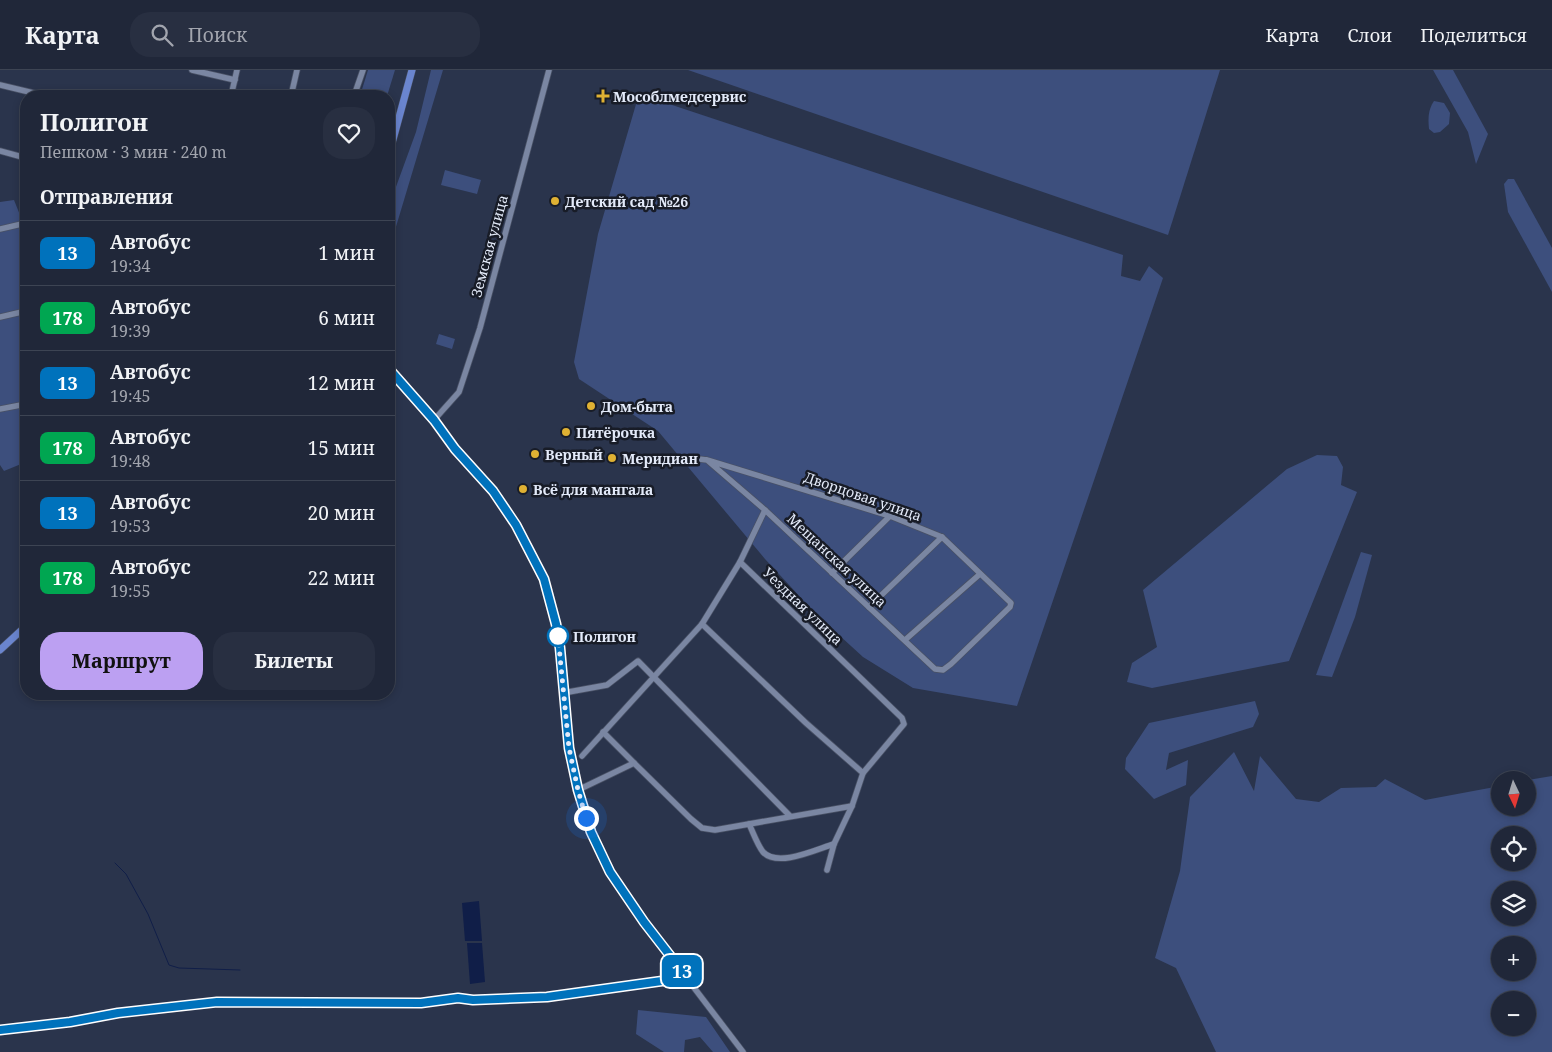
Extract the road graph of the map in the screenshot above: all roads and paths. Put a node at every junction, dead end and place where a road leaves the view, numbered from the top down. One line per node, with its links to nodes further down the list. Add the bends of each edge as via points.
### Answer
1 (192, 70): 7 (street)
2 (237, 70): 7 (street)
3 (297, 70): 11 (street)
4 (363, 70): 12 (street)
5 (412, 70): 13 (main road)
6 (549, 70): 23 (street, Земская улица, via 459,392)
7 (235, 80): 10 (street)
8 (0, 85): 9 (street)
9 (21, 90)
10 (232, 90)
11 (292, 90)
12 (356, 90)
13 (395, 132)
14 (0, 151): 15 (street)
15 (20, 156)
16 (20, 224): 17 (street)
17 (0, 229)
18 (20, 312): 19 (street)
19 (0, 317)
20 (395, 376): 23 (street)
21 (20, 405): 22 (street)
22 (0, 409)
23 (434, 420): 39 (street, via 493,491 516,525 544,579 556,624)
24 (691, 458): 25 (street, Дворцовая улица)
25 (707, 460): 26 (street, Мещанская улица); 27 (street, Дворцовая улица)
26 (765, 510): 29 (street); 30 (street, Мещанская улица)
27 (890, 516): 28 (street, Дворцовая улица); 30 (street)
28 (942, 537): 31 (street, Дворцовая улица); 32 (street)
29 (740, 562): 33 (street); 43 (street, Уездная улица, via 902,718 904,724)
30 (832, 573): 32 (street, Мещанская улица)
31 (980, 574): 35 (street); 37 (street, Дворцовая улица, via 1006,597 1010,607)
32 (869, 607): 35 (street, Мещанская улица)
33 (702, 624): 38 (street); 43 (street, via 806,724)
34 (20, 632): 36 (main road)
35 (905, 640): 37 (street, Мещанская улица, via 935,669 943,670)
36 (0, 650)
37 (951, 664)
38 (654, 677): 39 (street, via 638,661 606,685); 40 (street); 46 (street)
39 (564, 693): 44 (street, via 569,748)
40 (603, 732): 41 (street); 42 (street)
41 (582, 756)
42 (634, 763): 44 (street); 47 (street, via 702,828 714,830)
43 (863, 773): 45 (street)
44 (578, 790): 50 (street, via 591,832 610,872)
45 (852, 806): 46 (street); 48 (street)
46 (790, 816): 47 (street)
47 (749, 824): 48 (street, via 764,852 774,859 791,858)
48 (834, 844): 49 (street)
49 (827, 870)
50 (682, 971): 51 (street, via 669,980 547,997 458,998 421,1003 217,1002); 52 (street)
51 (0, 1030)
52 (744, 1052)

